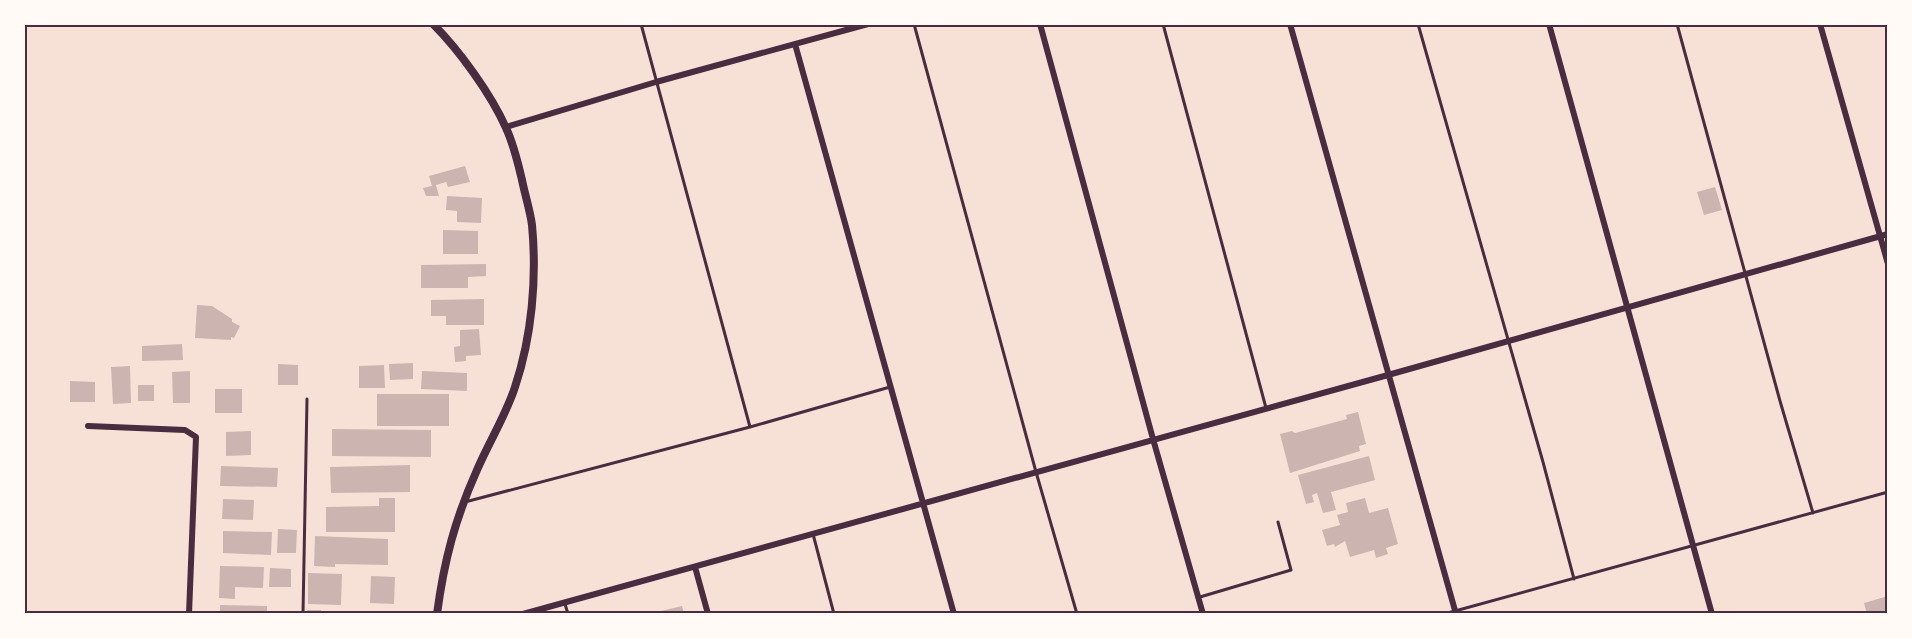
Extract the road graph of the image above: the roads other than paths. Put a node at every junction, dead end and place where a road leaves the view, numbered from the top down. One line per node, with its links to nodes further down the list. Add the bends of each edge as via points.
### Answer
1 (433, 24): 14 (street, via 479,82)
2 (641, 24): 13 (lane)
3 (868, 24): 12 (street)
4 (914, 24): 28 (lane)
5 (1040, 24): 27 (street)
6 (1163, 24): 24 (lane)
7 (1290, 24): 21 (street)
8 (1418, 24): 20 (lane)
9 (1549, 24): 19 (street)
10 (1677, 24): 18 (lane)
11 (1820, 24): 16 (street)
12 (795, 44): 13 (street); 22 (street)
13 (656, 82): 14 (street); 26 (lane)
14 (506, 127): 30 (street, via 532,222 535,268 526,350 514,390)
15 (1888, 234): 16 (street)
16 (1880, 236): 17 (street); 18 (street)
17 (1888, 264)
18 (1744, 274): 19 (street); 32 (lane)
19 (1628, 307): 20 (street); 35 (street)
20 (1509, 340): 21 (street); 37 (lane)
21 (1388, 375): 24 (street); 40 (street)
22 (892, 386): 26 (lane); 31 (street)
23 (307, 399): 42 (lane)
24 (1266, 408): 27 (street)
25 (88, 426): 41 (street, via 185,430 196,437)
26 (750, 427): 30 (lane)
27 (1153, 440): 28 (street); 38 (street)
28 (1036, 472): 31 (street); 49 (lane)
29 (1888, 492): 32 (lane)
30 (463, 502): 43 (street, via 444,566)
31 (923, 503): 34 (street); 48 (street)
32 (1813, 513): 35 (lane)
33 (1278, 522): 38 (lane, via 1291,570)
34 (813, 534): 36 (street); 47 (lane)
35 (1693, 546): 37 (lane); 52 (street)
36 (695, 567): 39 (street); 46 (street)
37 (1574, 579): 40 (lane)
38 (1198, 598): 50 (street)
39 (565, 603): 44 (street); 45 (lane)
40 (1456, 613): 51 (lane)
41 (189, 614)
42 (303, 614)
43 (437, 614)
44 (523, 614)
45 (568, 614)
46 (708, 614)
47 (834, 614)
48 (954, 614)
49 (1077, 614)
50 (1203, 614)
51 (1444, 614)
52 (1712, 614)

